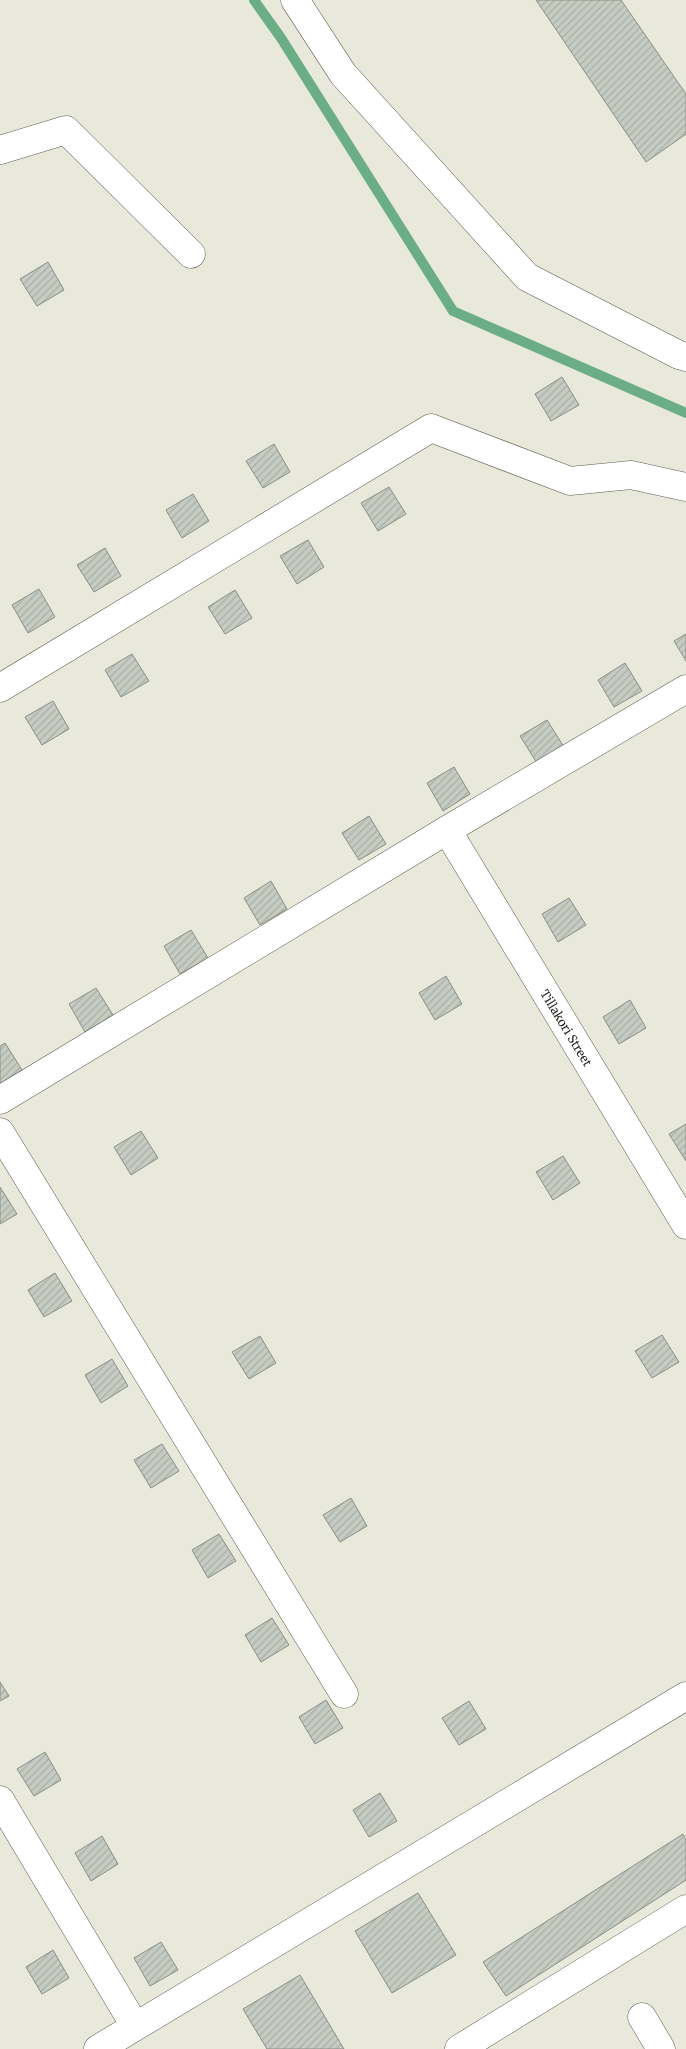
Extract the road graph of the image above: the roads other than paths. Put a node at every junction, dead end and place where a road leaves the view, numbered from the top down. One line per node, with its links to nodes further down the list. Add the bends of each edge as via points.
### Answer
1 (295, 0): 4 (street, via 343,74 527,277)
2 (0, 150): 3 (street, via 66,130)
3 (191, 254)
4 (686, 357)
5 (686, 487): 6 (street, via 631,475 570,481 431,428)
6 (0, 688)
7 (686, 689): 8 (street)
8 (447, 830): 9 (street); 11 (street, Tillakori Street)
9 (0, 1100)
10 (0, 1132): 12 (street)
11 (686, 1225)
12 (344, 1694)
13 (686, 1696): 17 (street)
14 (0, 1800): 17 (street)
15 (686, 1909): 19 (street)
16 (642, 2017): 20 (street)
17 (135, 2026): 18 (street)
18 (98, 2049)
19 (459, 2049)
20 (661, 2049)

